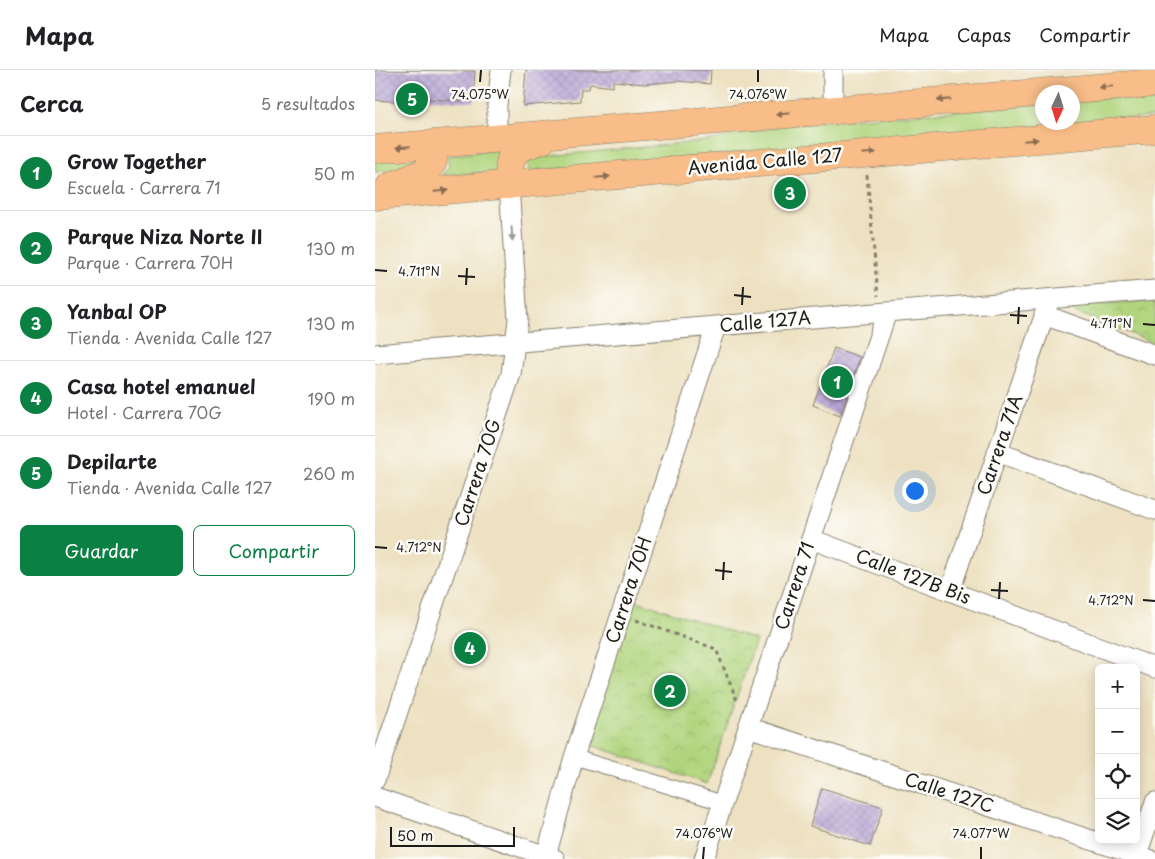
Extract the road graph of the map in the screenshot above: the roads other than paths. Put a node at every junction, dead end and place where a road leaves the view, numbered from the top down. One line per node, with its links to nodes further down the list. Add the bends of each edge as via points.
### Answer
1 (501, 70): 7 (street)
2 (833, 70): 4 (street)
3 (1155, 82): 4 (main road, one-way to 4)
4 (833, 110): 6 (main road, one-way to 6)
5 (1155, 129): 10 (main road, Avenida Calle 127, one-way to 5)
6 (570, 133): 7 (main road); 10 (main road, via 531,143 512,154)
7 (497, 139): 8 (main road)
8 (432, 144): 9 (main road, one-way to 9); 11 (main road, via 433,161 426,172)
9 (375, 149)
10 (509, 185): 11 (main road, Avenida Calle 127, one-way to 10); 16 (street, Carrera 70G, one-way to 16, via 518,320)
11 (375, 195)
12 (1155, 290): 14 (street, Calle 127A)
13 (882, 305): 14 (street, Calle 127A); 15 (street, Calle 127A); 21 (street, Carrera 71)
14 (1047, 307): 18 (street); 19 (street, Carrera 71A)
15 (716, 326): 16 (street, Calle 127A); 25 (street, Carrera 70H)
16 (516, 343): 17 (street, Calle 127A); 26 (street, Carrera 70G, via 511,374)
17 (375, 354)
18 (1155, 355)
19 (997, 452): 20 (street); 22 (street, Carrera 71A)
20 (1155, 510)
21 (811, 538): 22 (street, Calle 127B Bis); 24 (street, Carrera 71)
22 (950, 591): 23 (street, Calle 127B Bis)
23 (1155, 668)
24 (748, 726): 29 (street, Carrera 71); 31 (street, Calle 127C)
25 (574, 757): 29 (street); 30 (street, Carrera 70H)
26 (375, 780)
27 (375, 798): 30 (street)
28 (1155, 802): 31 (street)
29 (723, 803): 32 (street, Carrera 71)
30 (550, 857)
31 (1143, 857)
32 (704, 859)

